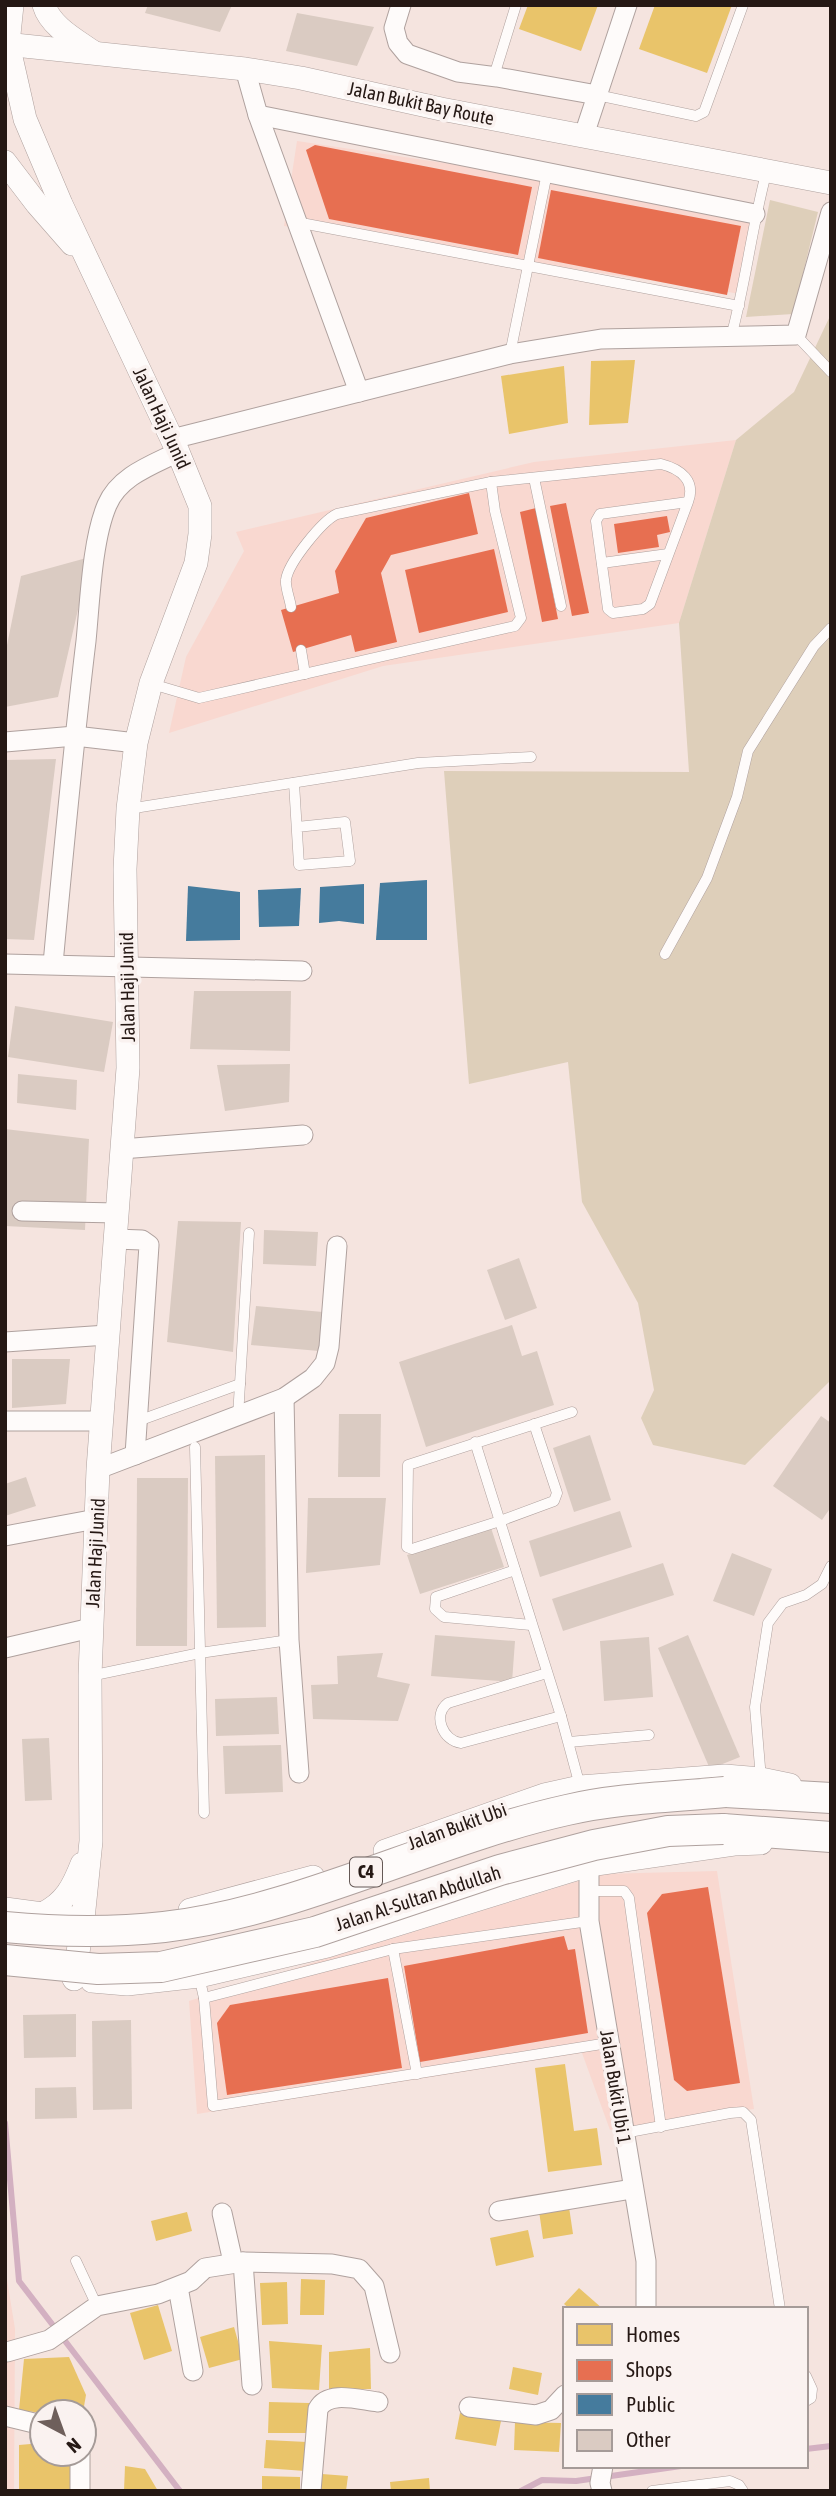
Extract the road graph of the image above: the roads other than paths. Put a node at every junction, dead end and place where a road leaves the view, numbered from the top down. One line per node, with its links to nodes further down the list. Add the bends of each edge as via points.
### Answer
1 (12, 5): 7 (street, Jalan Haji Junid)
2 (44, 5): 8 (street, via 61,28)
3 (516, 5): 10 (lane)
4 (627, 5): 11 (street)
5 (743, 5): 11 (lane, via 700,115)
6 (398, 6): 10 (street, via 394,28 407,54 458,72)
7 (6, 44): 8 (street, Jalan Bukit Bay Route); 21 (street, Jalan Haji Junid, via 25,119)
8 (93, 52): 9 (street, Jalan Bukit Bay Route)
9 (245, 69): 12 (street); 13 (street, Jalan Bukit Bay Route)
10 (494, 76): 11 (street)
11 (597, 95): 13 (street)
12 (258, 115): 16 (street); 20 (street)
13 (584, 135): 15 (street, Jalan Bukit Bay Route)
14 (5, 162): 21 (street)
15 (767, 170): 17 (street, Jalan Bukit Bay Route); 19 (lane)
16 (547, 173): 19 (street); 22 (lane)
17 (831, 183)
18 (831, 212): 24 (street)
19 (755, 214): 23 (lane)
20 (296, 222): 22 (lane); 28 (street)
21 (90, 264): 29 (street, Jalan Haji Junid)
22 (528, 266): 23 (lane); 26 (lane)
23 (739, 306): 25 (lane)
24 (796, 335): 25 (street); 27 (lane)
25 (731, 337): 26 (street, via 601,339)
26 (510, 354): 28 (street)
27 (831, 372)
28 (359, 392): 29 (street)
29 (175, 446): 40 (street, Jalan Haji Junid, via 200,506 200,534 196,563); 41 (street, via 118,486 107,505 96,550)
30 (534, 478): 31 (lane); 32 (lane, via 661,464 674,467 690,482); 35 (lane)
31 (491, 482): 36 (lane, via 327,519 285,580); 39 (lane, via 522,618 519,623)
32 (688, 502): 33 (lane); 34 (lane, via 600,514 596,521)
33 (668, 554): 34 (lane); 34 (lane, via 650,604 643,609 610,612)
34 (602, 564)
35 (561, 606)
36 (291, 607)
37 (831, 628): 48 (lane, via 814,646 748,751 737,797 707,878)
38 (300, 650): 39 (lane)
39 (305, 674): 40 (lane, via 199,698)
40 (151, 683): 43 (street, Jalan Haji Junid)
41 (75, 736): 42 (street); 43 (street); 50 (street)
42 (5, 742)
43 (136, 743): 46 (street, Jalan Haji Junid)
44 (531, 757): 45 (lane, via 418,763)
45 (294, 783): 46 (lane); 47 (lane)
46 (128, 809): 51 (street, Jalan Haji Junid)
47 (297, 827): 47 (lane, via 300,866 350,861 345,822)
48 (665, 954)
49 (5, 964): 50 (street)
50 (53, 964): 51 (street)
51 (126, 967): 52 (street); 54 (street, Jalan Haji Junid, via 128,1069)
52 (302, 971)
53 (303, 1135): 54 (street)
54 (121, 1149): 56 (street, Jalan Haji Junid)
55 (22, 1210): 56 (street)
56 (117, 1213): 58 (street, Jalan Haji Junid)
57 (249, 1233): 62 (lane)
58 (115, 1239): 60 (street, Jalan Haji Junid); 68 (street, via 142,1240 149,1245)
59 (337, 1246): 63 (street, via 326,1363)
60 (107, 1335): 61 (street); 67 (street, Jalan Haji Junid)
61 (5, 1342)
62 (240, 1384): 65 (lane); 68 (lane)
63 (284, 1398): 65 (street); 81 (street)
64 (572, 1412): 69 (lane)
65 (237, 1417): 72 (street)
66 (5, 1421): 67 (street)
67 (102, 1421): 73 (street, Jalan Haji Junid)
68 (137, 1421): 72 (street)
69 (534, 1424): 70 (lane); 75 (lane, via 556,1493 554,1501)
70 (475, 1442): 75 (lane); 75 (lane, via 408,1465 407,1546 412,1549)
71 (195, 1447): 83 (lane)
72 (135, 1455): 73 (street)
73 (98, 1469): 74 (street, Jalan Haji Junid)
74 (96, 1518): 76 (street); 80 (street, Jalan Haji Junid)
75 (500, 1521): 78 (lane)
76 (5, 1536)
77 (831, 1566): 90 (lane, via 822,1584 783,1603 768,1623 755,1707)
78 (515, 1570): 79 (lane); 79 (lane, via 436,1597 435,1609 444,1617)
79 (531, 1625): 84 (lane)
80 (91, 1628): 82 (street); 85 (street, Jalan Haji Junid)
81 (289, 1640): 83 (lane); 89 (street)
82 (5, 1648)
83 (200, 1653): 85 (lane); 93 (lane)
84 (547, 1673): 86 (lane); 86 (lane, via 448,1703 439,1716 446,1736 461,1743)
85 (90, 1676): 95 (street, Jalan Haji Junid)
86 (561, 1716): 88 (lane)
87 (649, 1735): 88 (lane)
88 (569, 1742): 91 (lane)
89 (299, 1773)
90 (761, 1779): 91 (street, Jalan Bukit Ubi / C4, via 725,1776); 92 (street, Jalan Bukit Ubi / C4)
91 (580, 1787): 97 (street, Jalan Bukit Ubi / C4, via 544,1795)
92 (831, 1796): 103 (main road, Jalan Al-Sultan Abdullah / C4, bridge, via 725,1792 630,1800 567,1810 243,1911 165,1927 70,1933)
93 (204, 1813)
94 (831, 1839): 96 (street, C4, via 734,1844); 106 (main road, Jalan Al-Sultan Abdullah / C4, bridge, via 723,1829 668,1831 500,1870 316,1932 161,1967 98,1969)
95 (91, 1842): 100 (street, via 70,1891 55,1908); 101 (street, Jalan Haji Junid)
96 (589, 1865): 98 (street, Jalan Bukit Ubi 1); 104 (street, C4)
97 (309, 1878): 101 (street, Jalan Bukit Ubi / C4, via 181,1912); 104 (street, via 292,1900 288,1915 294,1929 308,1942)
98 (589, 1891): 102 (street, Jalan Bukit Ubi 1); 112 (lane, via 619,1889 629,1898)
99 (5, 1909): 100 (street, Jalan Bukit Ubi)
100 (42, 1914): 101 (street, Jalan Bukit Ubi)
101 (83, 1919): 108 (street, Jalan Haji Junid)
102 (589, 1921): 105 (lane); 110 (street, Jalan Bukit Ubi 1)
103 (5, 1927)
104 (327, 1946): 109 (street, C4)
105 (393, 1949): 109 (lane); 111 (lane)
106 (5, 1960)
107 (5, 1970): 108 (street)
108 (74, 1979): 109 (street)
109 (202, 1987): 111 (lane, via 213,2106)
110 (608, 2043): 111 (lane); 113 (street, Jalan Bukit Ubi 1)
111 (417, 2074)
112 (661, 2127): 113 (lane); 122 (lane, via 730,2113 743,2112 751,2120)
113 (623, 2133): 114 (street, Jalan Bukit Ubi 1)
114 (632, 2189): 115 (street); 121 (street, Jalan Bukit Ubi 1, via 646,2261)
115 (499, 2211)
116 (222, 2213): 118 (street)
117 (76, 2261): 120 (lane)
118 (238, 2262): 119 (street, via 205,2268); 124 (street, via 359,2269 374,2286); 127 (street)
119 (178, 2287): 120 (street); 125 (street)
120 (97, 2306): 123 (street, via 49,2340)
121 (646, 2307)
122 (780, 2307)
123 (6, 2353)
124 (390, 2353)
125 (193, 2371)
126 (808, 2380): 129 (lane, via 812,2389)
127 (252, 2385)
128 (563, 2397): 131 (street, via 551,2410 536,2415)
129 (808, 2400)
130 (378, 2402): 136 (street, via 331,2397 322,2401)
131 (469, 2407)
132 (5, 2416): 133 (street)
133 (28, 2422)
134 (80, 2468): 135 (street)
135 (80, 2491)
136 (311, 2491)
137 (652, 2491): 138 (lane, via 730,2481)
138 (743, 2491)

